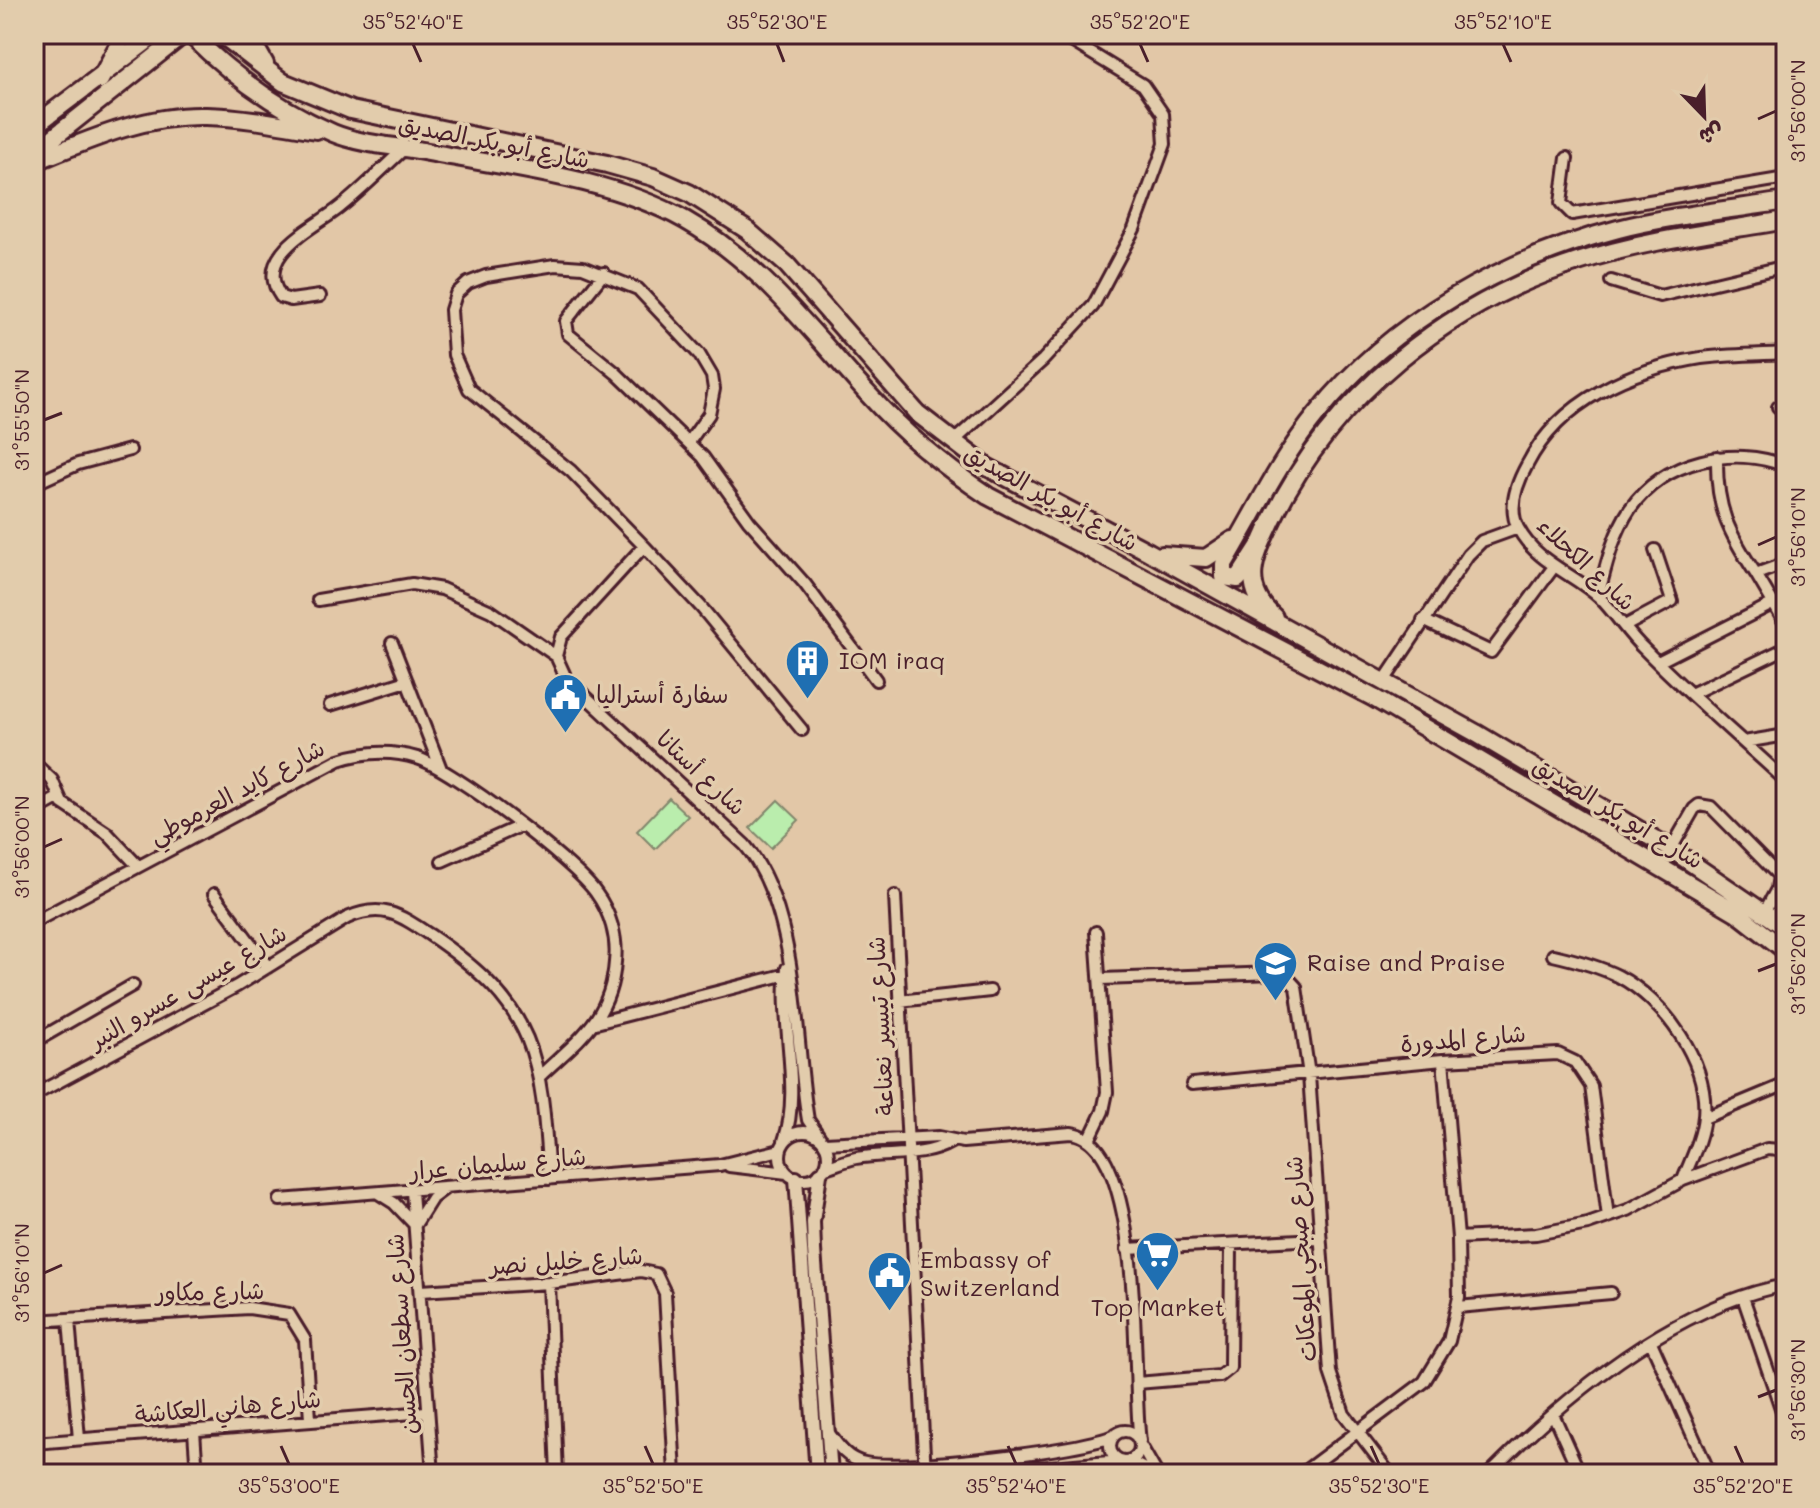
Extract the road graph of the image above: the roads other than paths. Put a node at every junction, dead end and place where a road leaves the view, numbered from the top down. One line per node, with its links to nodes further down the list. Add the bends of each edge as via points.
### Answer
1 (124, 34): 7 (main road)
2 (156, 34): 7 (main road)
3 (187, 34): 10 (main road, شارع أبو بكر الصديق, via 233,75); 12 (main road)
4 (221, 34): 8 (main road, شارع أبو بكر الصديق)
5 (248, 34): 8 (main road, via 260,59)
6 (1060, 34): 24 (street, via 1143,85 1163,114 1165,144 1134,229 1093,306 1021,382)
7 (100, 80): 9 (main road)
8 (283, 82): 24 (main road, شارع أبو بكر الصديق, via 366,115 607,164 689,193 747,230 787,265 887,381)
9 (34, 126)
10 (336, 134): 11 (main road, شارع أبو بكر الصديق); 14 (main road, via 184,116 104,134)
11 (405, 148): 21 (street, via 280,256 275,279 281,297); 72 (main road, شارع أبو بكر الصديق, via 604,189 697,227 778,291 923,449 988,496 1374,698 1736,912)
12 (34, 153)
13 (1567, 158): 15 (street, via 1561,203 1572,214)
14 (34, 162)
15 (1786, 178)
16 (1786, 201): 30 (main road, via 1591,237 1454,298 1394,337 1350,376 1292,449)
17 (1785, 221): 31 (main road, via 1579,261 1461,315 1383,373 1334,424 1305,462)
18 (1786, 266): 20 (street, via 1660,296)
19 (604, 273): 23 (street, via 652,300 712,376 713,402); 23 (street, via 569,317 566,330); 32 (street, via 555,265 468,283 456,294 451,310 454,355 476,398 580,479)
20 (1611, 281)
21 (320, 296)
22 (1786, 353): 29 (street, شارع الكحلاء, via 1689,360 1632,376 1588,397 1548,432 1528,462 1515,494)
23 (689, 442): 49 (street)
24 (953, 442): 34 (main road, شارع أبو بكر الصديق, via 1004,478)
25 (130, 450): 28 (street, via 78,464)
26 (1717, 457): 27 (street); 37 (street, via 1721,511); 38 (street, via 1666,476 1631,507 1617,533)
27 (1786, 466)
28 (34, 484)
29 (1518, 528): 36 (street, شارع الكحلاء); 41 (street, via 1477,546)
30 (1243, 531): 31 (main road, via 1222,568 1228,580 1241,576); 34 (main road, via 1206,558)
31 (1263, 540): 44 (main road, via 1253,564 1253,588 1263,608)
32 (644, 546): 47 (street, via 561,637); 54 (street)
33 (1655, 550): 43 (street, via 1672,601)
34 (1149, 552): 44 (main road, شارع أبو بكر الصديق)
35 (1786, 563): 37 (street)
36 (1553, 568): 38 (street, شارع الكحلاء); 41 (street, via 1491,652)
37 (1756, 574): 40 (street)
38 (1598, 596): 43 (street, شارع الكحلاء)
39 (318, 600): 47 (street, شارع أستانا, via 412,584 442,589 491,611)
40 (1774, 603): 42 (street); 48 (street)
41 (1423, 620): 51 (street)
42 (1786, 625)
43 (1625, 626): 48 (street, شارع الكحلاء)
44 (1284, 627): 51 (main road, شارع أبو بكر الصديق)
45 (392, 643): 50 (street)
46 (1786, 648): 52 (street)
47 (556, 656): 75 (street, شارع أستانا, via 566,678 753,854 772,893)
48 (1658, 662): 52 (street, شارع الكحلاء)
49 (876, 680)
50 (407, 681): 53 (street); 58 (street)
51 (1384, 681): 63 (main road, شارع أبو بكر الصديق)
52 (1693, 693): 56 (street, شارع الكحلاء)
53 (330, 705)
54 (802, 730)
55 (1786, 735): 56 (street)
56 (1744, 742): 59 (street, شارع الكحلاء)
57 (34, 763): 60 (street, via 52,780)
58 (441, 769): 62 (street, شارع كايد العرموطي); 65 (street, شارع كايد العرموطي, via 402,755 352,756)
59 (1786, 781)
60 (58, 798): 61 (street); 65 (street, via 107,833)
61 (34, 811)
62 (520, 826): 64 (street); 80 (street, شارع كايد العرموطي, via 586,880 610,920 616,960)
63 (1671, 849): 68 (main road, شارع أبو بكر الصديق); 68 (street, via 1694,809 1711,807 1779,876)
64 (442, 861)
65 (138, 866): 69 (street, شارع كايد العرموطي)
66 (214, 894): 74 (street)
67 (895, 896): 79 (street, شارع تيسير نعناعة)
68 (1765, 911): 70 (main road, شارع أبو بكر الصديق)
69 (34, 922)
70 (1786, 928)
71 (1096, 932): 76 (street)
72 (1786, 951)
73 (1553, 955): 88 (street, via 1617,976 1660,1013 1691,1054 1704,1093)
74 (268, 967): 83 (street, شارع عيسى عسرو النبر, via 361,912 396,913 471,963 511,1009); 87 (street, شارع عيسى عسرو النبر)
75 (788, 969): 80 (street); 91 (street, شارع أستانا, via 808,1120); 93 (street, شارع أستانا, via 784,993 791,1106)
76 (1101, 979): 84 (street, شارع صبحي الموعكات, via 1282,974 1296,987); 90 (street, via 1107,1092)
77 (133, 985): 81 (street)
78 (990, 991): 79 (street)
79 (899, 1001): 89 (street, شارع تيسير نعناعة)
80 (596, 1023): 83 (street, شارع كايد العرموطي)
81 (34, 1042)
82 (1443, 1060): 84 (street, شارع المدورة); 105 (street, شارع المدورة, via 1544,1053 1575,1062 1591,1086); 107 (street)
83 (541, 1075): 99 (street)
84 (1309, 1075): 85 (street, شارع المدورة); 108 (street, شارع صبحي الموعكات)
85 (1192, 1084)
86 (1786, 1084): 88 (street)
87 (34, 1095)
88 (1704, 1118): 100 (street)
89 (907, 1138): 91 (street); 92 (street); 95 (street, شارع تيسير نعناعة)
90 (1090, 1138): 92 (street, via 1052,1134); 110 (street, via 1113,1172)
91 (822, 1140): 93 (street, via 800,1131); 97 (street, via 828,1160)
92 (951, 1142): 95 (street)
93 (782, 1146): 96 (street, شارع سليمان عرار); 98 (street, via 782,1167)
94 (1786, 1154): 100 (street, via 1767,1149)
95 (908, 1155): 97 (street, via 856,1158); 134 (street, شارع تيسير نعناعة)
96 (720, 1165): 98 (street, شارع سليمان عرار); 99 (street, شارع سليمان عرار)
97 (823, 1171): 98 (street, via 813,1178); 127 (street, via 813,1222)
98 (791, 1176): 142 (street)
99 (549, 1179): 101 (street, شارع سليمان عرار)
100 (1683, 1180): 105 (street)
101 (445, 1188): 102 (street, شارع سليمان عرار); 106 (street)
102 (412, 1191): 103 (street, شارع سليمان عرار); 106 (street, شارع سطعان الحسن)
103 (378, 1193): 104 (street, شارع سليمان عرار); 106 (street)
104 (280, 1200)
105 (1608, 1217): 107 (street, via 1549,1232)
106 (415, 1225): 113 (street, شارع سطعان الحسن)
107 (1458, 1238): 116 (street)
108 (1318, 1239): 109 (street); 129 (street, شارع صبحي الموعكات, via 1332,1385)
109 (1231, 1246): 110 (street); 120 (street, via 1230,1368 1220,1376)
110 (1127, 1249): 120 (street)
111 (549, 1283): 113 (street, شارع خليل نصر); 140 (street); 141 (street, شارع خليل نصر, via 650,1271 660,1280)
112 (1786, 1285): 115 (street)
113 (421, 1291): 122 (street, شارع سطعان الحسن)
114 (1611, 1293): 116 (street)
115 (1743, 1297): 119 (street); 125 (street)
116 (1458, 1307): 129 (street, via 1449,1341 1431,1372)
117 (69, 1320): 118 (street, شارع مكاور); 124 (street, شارع مكاور, via 249,1308 289,1314 305,1340); 130 (street)
118 (34, 1321)
119 (1651, 1342): 123 (street); 151 (street)
120 (1137, 1383): 121 (street)
121 (1135, 1411): 128 (street); 132 (street)
122 (426, 1412): 124 (street, شارع هاني العكاشة); 139 (street, شارع سطعان الحسن)
123 (1553, 1414): 149 (street); 150 (street)
124 (310, 1419): 126 (street, شارع هاني العكاشة)
125 (1786, 1423)
126 (194, 1431): 130 (street, شارع هاني العكاشة); 138 (street)
127 (828, 1432): 134 (street, via 846,1454 865,1463); 143 (street)
128 (1118, 1433): 132 (street, via 1130,1432); 133 (street, via 1110,1443 1111,1452); 134 (street, via 1062,1450)
129 (1359, 1434): 147 (street); 148 (street, شارع صبحي الموعكات)
130 (79, 1439): 131 (street, شارع هاني العكاشة)
131 (34, 1443)
132 (1140, 1444): 133 (street, via 1136,1457); 146 (street)
133 (1125, 1461): 136 (street); 146 (street)
134 (925, 1462): 144 (street, شارع تيسير نعناعة)
135 (1786, 1466): 152 (street)
136 (1056, 1470): 137 (street)
137 (995, 1473): 145 (street)
138 (197, 1474)
139 (433, 1474)
140 (557, 1474)
141 (675, 1474)
142 (817, 1474)
143 (831, 1474)
144 (925, 1474)
145 (968, 1474)
146 (1156, 1474)
147 (1301, 1474)
148 (1390, 1474)
149 (1489, 1474)
150 (1580, 1474)
151 (1710, 1474)
152 (1771, 1474)

